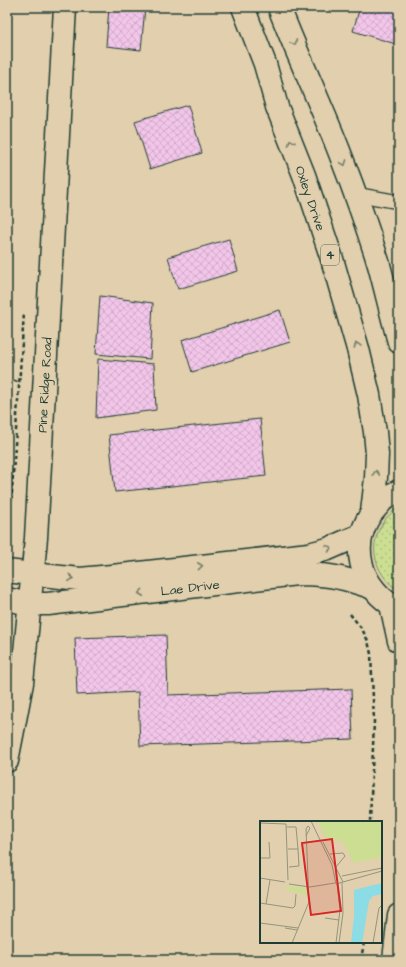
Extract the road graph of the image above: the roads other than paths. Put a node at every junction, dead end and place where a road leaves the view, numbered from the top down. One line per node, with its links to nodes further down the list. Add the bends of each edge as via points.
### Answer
1 (65, 7): 11 (street, Pine Ridge Road)
2 (244, 7): 8 (street, Oxley Drive / 4, one-way to 2, via 377,454 369,395 358,349 332,259 304,175 277,108 265,64)
3 (279, 7): 4 (street, one-way to 4)
4 (355, 194): 5 (lane); 6 (street, via 379,266)
5 (399, 202)
6 (399, 342)
7 (399, 490): 8 (street, 4, via 385,498)
8 (372, 512): 9 (street, 4)
9 (361, 535): 11 (street, Lae Drive, one-way to 9, via 96,578 310,554); 12 (street, 4, via 361,563)
10 (7, 571): 11 (street, Lae Drive)
11 (32, 574): 14 (street, Pine Ridge Road)
12 (372, 588): 14 (street, Lae Drive, one-way to 14, via 333,577 297,574 48,604); 15 (street, 4)
13 (7, 599): 14 (street, Lae Drive)
14 (29, 604): 17 (street, Pine Ridge Road, via 22,683)
15 (395, 607): 16 (street, 4)
16 (399, 641)
17 (7, 761)
18 (399, 915): 19 (street)
19 (394, 960)

